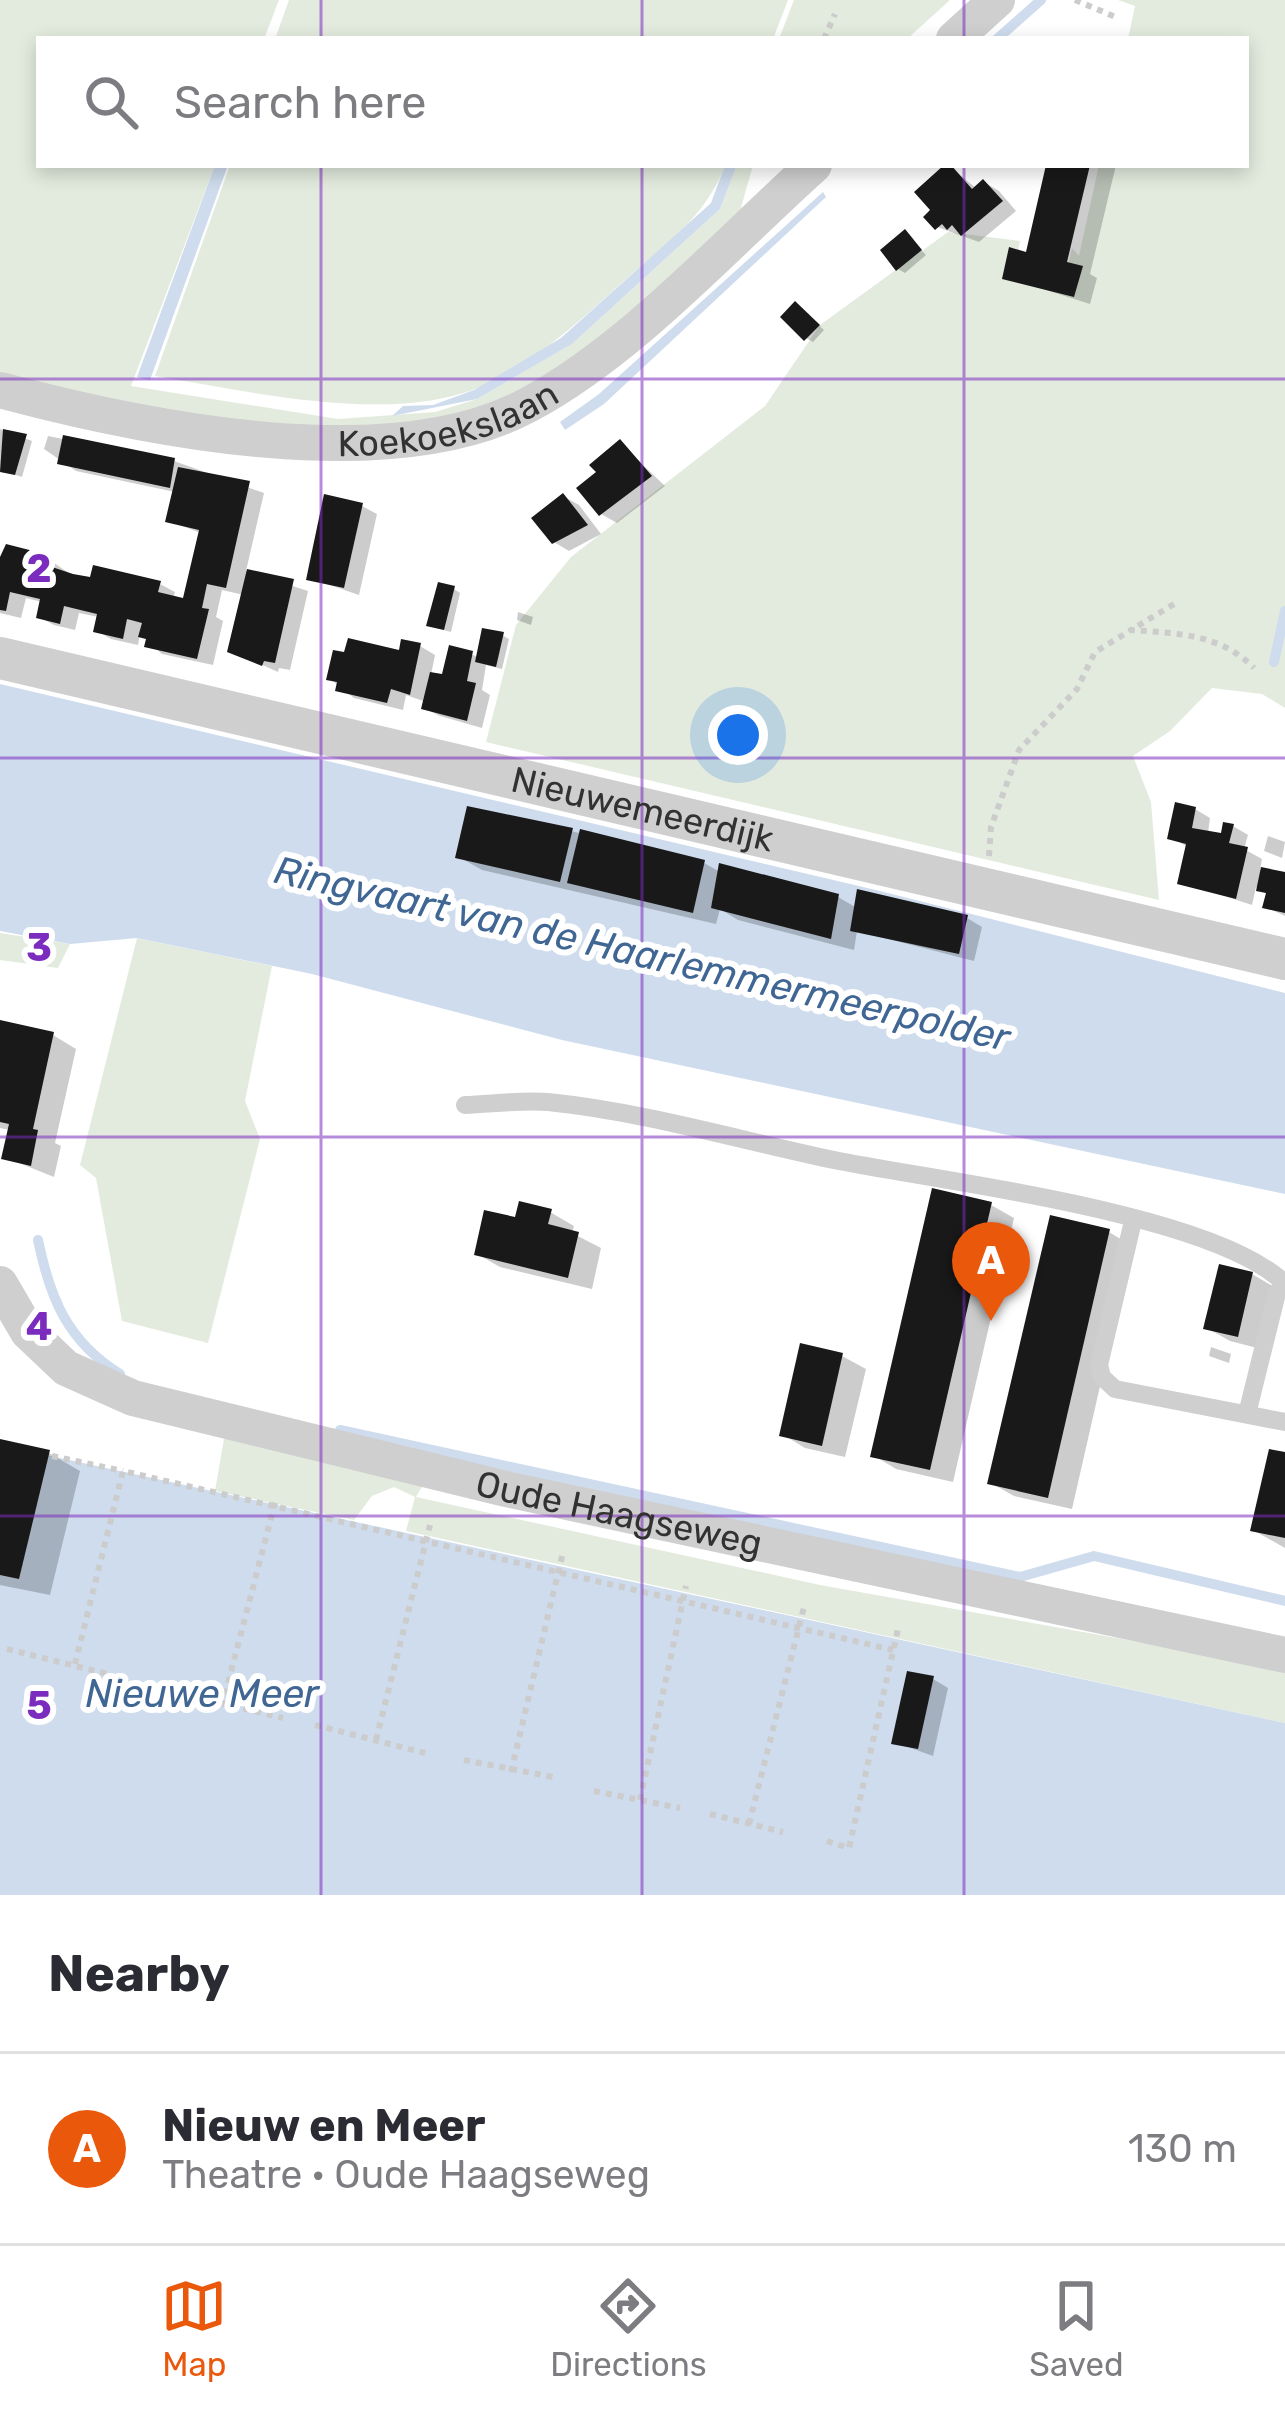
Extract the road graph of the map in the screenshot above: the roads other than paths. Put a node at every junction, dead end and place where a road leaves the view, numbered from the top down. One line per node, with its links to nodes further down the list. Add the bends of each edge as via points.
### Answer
1 (998, 0): 2 (street)
2 (957, 36)
3 (811, 168): 4 (street, Koekoekslaan, via 572,379 467,429 323,443 199,431)
4 (0, 390)
5 (0, 658): 6 (street, Nieuwemeerdijk)
6 (1285, 959)
7 (465, 1105): 8 (lane, via 541,1101 610,1110)
8 (1133, 1221): 9 (lane, via 1258,1260); 11 (lane, via 1102,1377 1115,1389)
9 (1283, 1281): 11 (lane)
10 (0, 1284): 13 (street, Oude Haagseweg, via 28,1332 66,1368 133,1398 506,1489)
11 (1247, 1414): 12 (lane)
12 (1285, 1422)
13 (1285, 1655)

